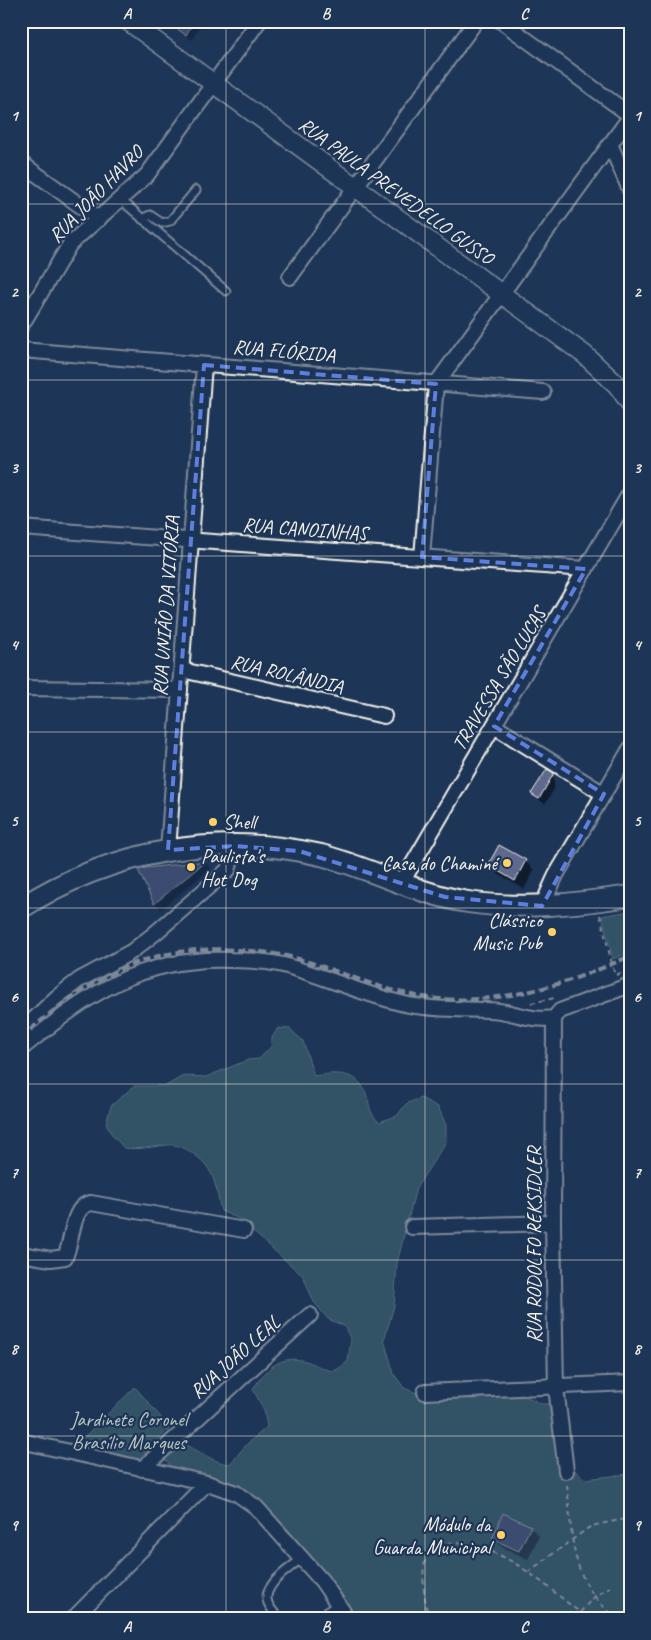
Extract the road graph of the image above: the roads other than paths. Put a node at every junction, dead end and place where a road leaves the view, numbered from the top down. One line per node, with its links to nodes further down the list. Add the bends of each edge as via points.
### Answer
1 (128, 21): 5 (street, RUA PAULA PREVEDELLO GUSSO)
2 (259, 21): 5 (street, RUA JOÃO HAVRO)
3 (476, 21): 9 (street)
4 (501, 21): 6 (street)
5 (214, 84): 9 (street, RUA PAULA PREVEDELLO GUSSO); 12 (street, RUA JOÃO HAVRO, via 154,165)
6 (630, 116): 7 (street)
7 (610, 144): 11 (street); 17 (street)
8 (21, 163): 13 (street)
9 (355, 187): 15 (street); 17 (street, RUA PAULA PREVEDELLO GUSSO)
10 (196, 190): 14 (lane, via 170,221 162,223 150,215)
11 (630, 190)
12 (121, 200): 13 (street, RUA JOÃO HAVRO); 14 (lane)
13 (99, 219): 18 (street, RUA JOÃO HAVRO, via 70,244)
14 (142, 219): 16 (lane)
15 (290, 277)
16 (226, 291)
17 (501, 294): 21 (street); 23 (street, RUA PAULA PREVEDELLO GUSSO, via 602,370)
18 (21, 326)
19 (21, 350): 20 (street, RUA FLÓRIDA)
20 (204, 365): 21 (street, RUA FLÓRIDA); 26 (street, RUA UNIÃO DA VITÓRIA)
21 (436, 384): 22 (street, RUA FLÓRIDA); 27 (street)
22 (544, 392)
23 (630, 403)
24 (630, 493): 28 (street, TRAVESSA SÃO LUCAS)
25 (21, 528): 26 (street, RUA CANOINHAS)
26 (191, 540): 27 (street, RUA CANOINHAS); 29 (street, RUA UNIÃO DA VITÓRIA)
27 (422, 557): 28 (street, RUA CANOINHAS)
28 (586, 569): 33 (street, TRAVESSA SÃO LUCAS)
29 (182, 670): 31 (street, RUA UNIÃO DA VITÓRIA); 32 (street, RUA ROLÂNDIA)
30 (21, 688): 31 (street)
31 (180, 690): 37 (street, RUA UNIÃO DA VITÓRIA)
32 (384, 716)
33 (494, 726): 35 (street); 38 (street, TRAVESSA SÃO LUCAS)
34 (630, 749): 35 (street)
35 (604, 794): 40 (street, via 556,875)
36 (236, 846): 37 (main road); 38 (main road, via 280,848 321,855); 44 (street, via 228,870 154,934 131,952 79,980 57,997 31,1022)
37 (168, 850): 41 (main road, via 100,868)
38 (401, 884): 40 (main road, via 469,902)
39 (630, 896): 40 (main road)
40 (542, 906)
41 (21, 908)
42 (630, 985): 43 (street, via 560,1011)
43 (554, 1018): 44 (street, via 537,1020 495,1010 448,1010 408,1005 280,964 216,960 163,965 120,980 82,1002); 45 (street, RUA RODOLFO REKSIDLER)
44 (21, 1048)
45 (553, 1223): 46 (street); 51 (street, RUA RODOLFO REKSIDLER)
46 (412, 1227)
47 (244, 1230): 48 (street, via 91,1203 79,1209 65,1256 51,1259)
48 (21, 1254)
49 (310, 1315): 54 (street, RUA JOÃO LEAL)
50 (630, 1383): 51 (street)
51 (556, 1387): 52 (street); 55 (street, RUA RODOLFO REKSIDLER)
52 (425, 1392)
53 (21, 1442): 54 (street)
54 (142, 1468): 56 (street)
55 (566, 1471)
56 (207, 1483): 57 (street, via 246,1500); 59 (street)
57 (302, 1558): 58 (street); 60 (lane, via 270,1587 266,1596)
58 (338, 1602): 61 (lane); 62 (street)
59 (74, 1619)
60 (280, 1619)
61 (318, 1619)
62 (348, 1619)

